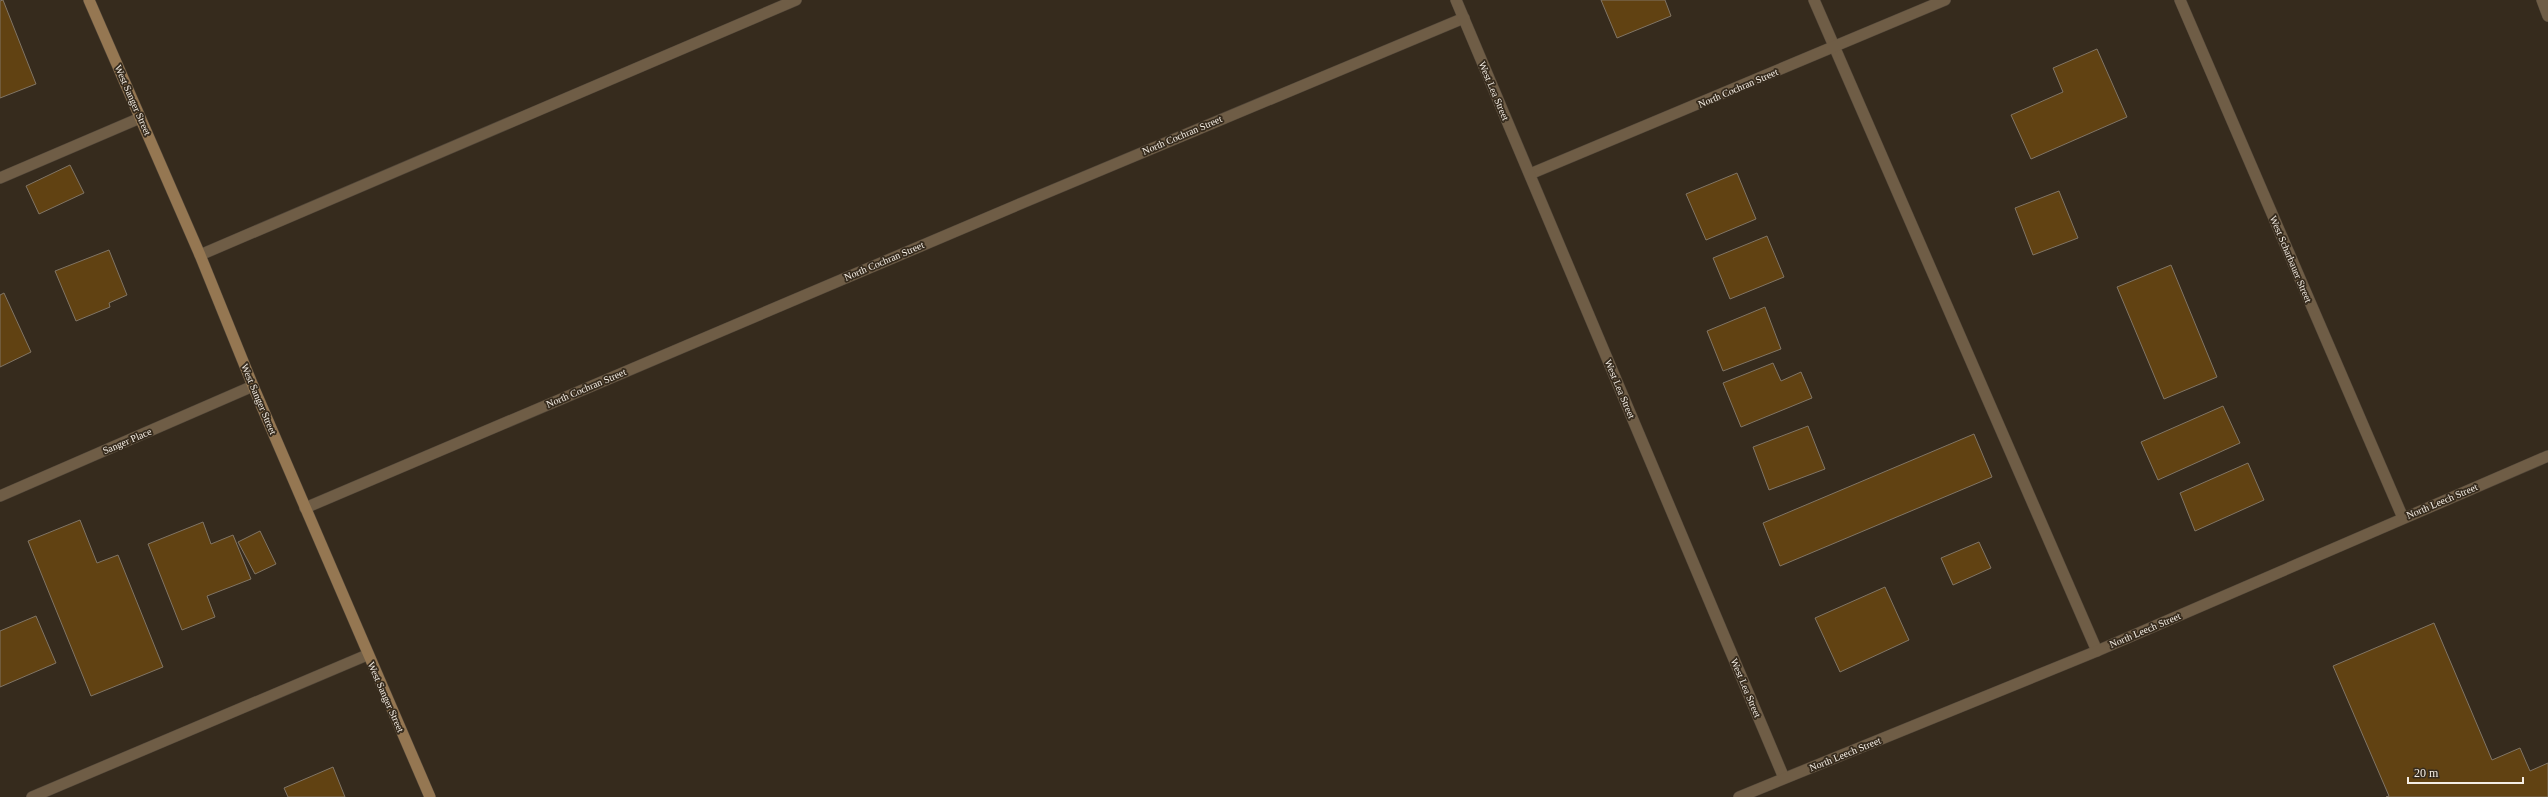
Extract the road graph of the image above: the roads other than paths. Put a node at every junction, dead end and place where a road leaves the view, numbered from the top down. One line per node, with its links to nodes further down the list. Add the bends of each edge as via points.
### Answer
1 (89, 0): 11 (main road, West Sanger Street)
2 (796, 0): 14 (street)
3 (1456, 0): 9 (street, West Lea Street)
4 (1814, 0): 10 (street)
5 (1945, 0): 10 (street, North Cochran Street)
6 (2180, 0): 19 (street, West Scharbauer Street)
7 (2542, 0): 8 (street)
8 (2548, 16)
9 (1464, 18): 12 (street, West Lea Street); 18 (street, North Cochran Street)
10 (1834, 47): 12 (street, North Cochran Street); 20 (street)
11 (140, 118): 13 (street); 14 (main road, West Sanger Street)
12 (1530, 174): 22 (street, West Lea Street)
13 (0, 178)
14 (200, 255): 15 (main road, West Sanger Street)
15 (253, 386): 17 (street, Sanger Place); 18 (main road, West Sanger Street)
16 (2548, 456): 19 (street, North Leech Street)
17 (0, 496)
18 (305, 508): 21 (main road, West Sanger Street)
19 (2403, 518): 20 (street, North Leech Street)
20 (2097, 651): 22 (street, North Leech Street)
21 (367, 655): 23 (street); 24 (main road, West Sanger Street)
22 (1784, 778): 25 (street, North Leech Street)
23 (32, 797)
24 (430, 797)
25 (1739, 797)

